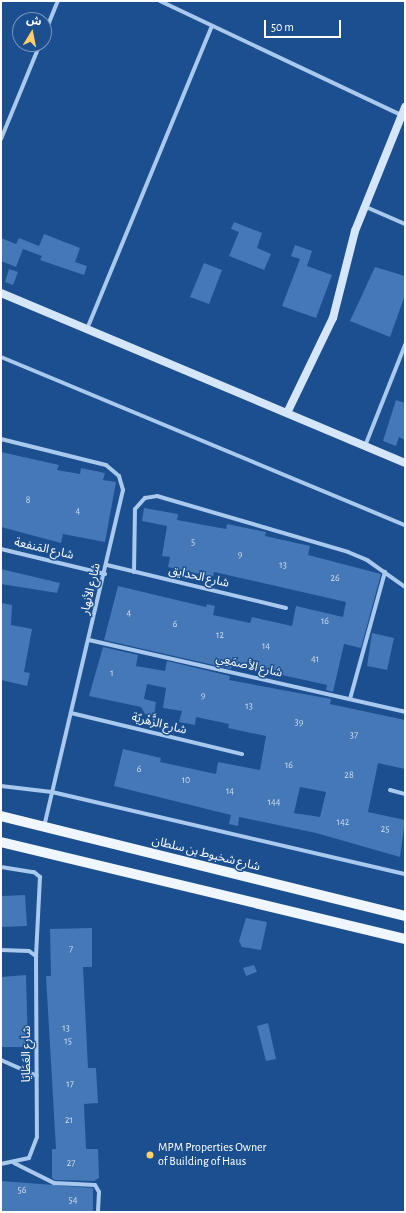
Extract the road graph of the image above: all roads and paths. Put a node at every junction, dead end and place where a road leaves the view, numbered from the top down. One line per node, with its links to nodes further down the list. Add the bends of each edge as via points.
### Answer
1 (58, 1): 3 (street)
2 (160, 1): 4 (street)
3 (52, 16)
4 (212, 26): 6 (street); 11 (street)
5 (37, 52): 7 (street)
6 (403, 111): 8 (street)
7 (1, 139)
8 (366, 207): 9 (street); 14 (street, via 355,231 333,318)
9 (405, 224)
10 (1, 293): 11 (street)
11 (87, 329): 14 (street)
12 (405, 345): 16 (street)
13 (1, 357): 18 (street)
14 (287, 413): 16 (street)
15 (1, 440): 20 (street, شارع الأنهار, via 97,462 119,476 122,498)
16 (365, 446): 17 (street)
17 (405, 463)
18 (405, 525)
19 (1, 549): 23 (street, شارع المَنفعة)
20 (107, 565): 21 (street, شارع الحدايق); 23 (street, شارع الأنهار)
21 (134, 572): 22 (street, via 135,509 145,498 156,496 348,552); 25 (street, شارع الحدايق)
22 (385, 572): 24 (street); 27 (street)
23 (105, 574): 26 (street, شارع الأنهار)
24 (405, 587)
25 (286, 608)
26 (89, 640): 27 (street, شارع الأصمَعِي); 29 (street, شارع الأنهار)
27 (350, 699): 28 (street, شارع الأصمَعِي)
28 (405, 712)
29 (71, 713): 30 (street, شارع الزَّهْريّة); 33 (street, شارع الأنهار)
30 (242, 754)
31 (1, 786): 33 (street)
32 (390, 790): 34 (street)
33 (52, 792): 36 (street, شارع الأنهار); 39 (street)
34 (405, 794)
35 (1, 816): 36 (main road, شارع شخبوط بن سلطان)
36 (43, 827): 40 (main road, شارع شخبوط بن سلطان)
37 (1, 842): 41 (main road)
38 (1, 867): 43 (street, شارع العَطَايَا, via 34,872 40,877)
39 (405, 874)
40 (405, 916)
41 (405, 939)
42 (1, 950): 43 (street, via 29,951)
43 (36, 956): 45 (street, شارع العَطَايَا)
44 (1, 1060): 45 (street)
45 (37, 1076): 46 (street, شارع العَطَايَا, via 37,1144 29,1158)
46 (14, 1163): 47 (street, شارع العَطَايَا); 48 (street, via 54,1183 95,1185 99,1192)
47 (1, 1164)
48 (98, 1212)

